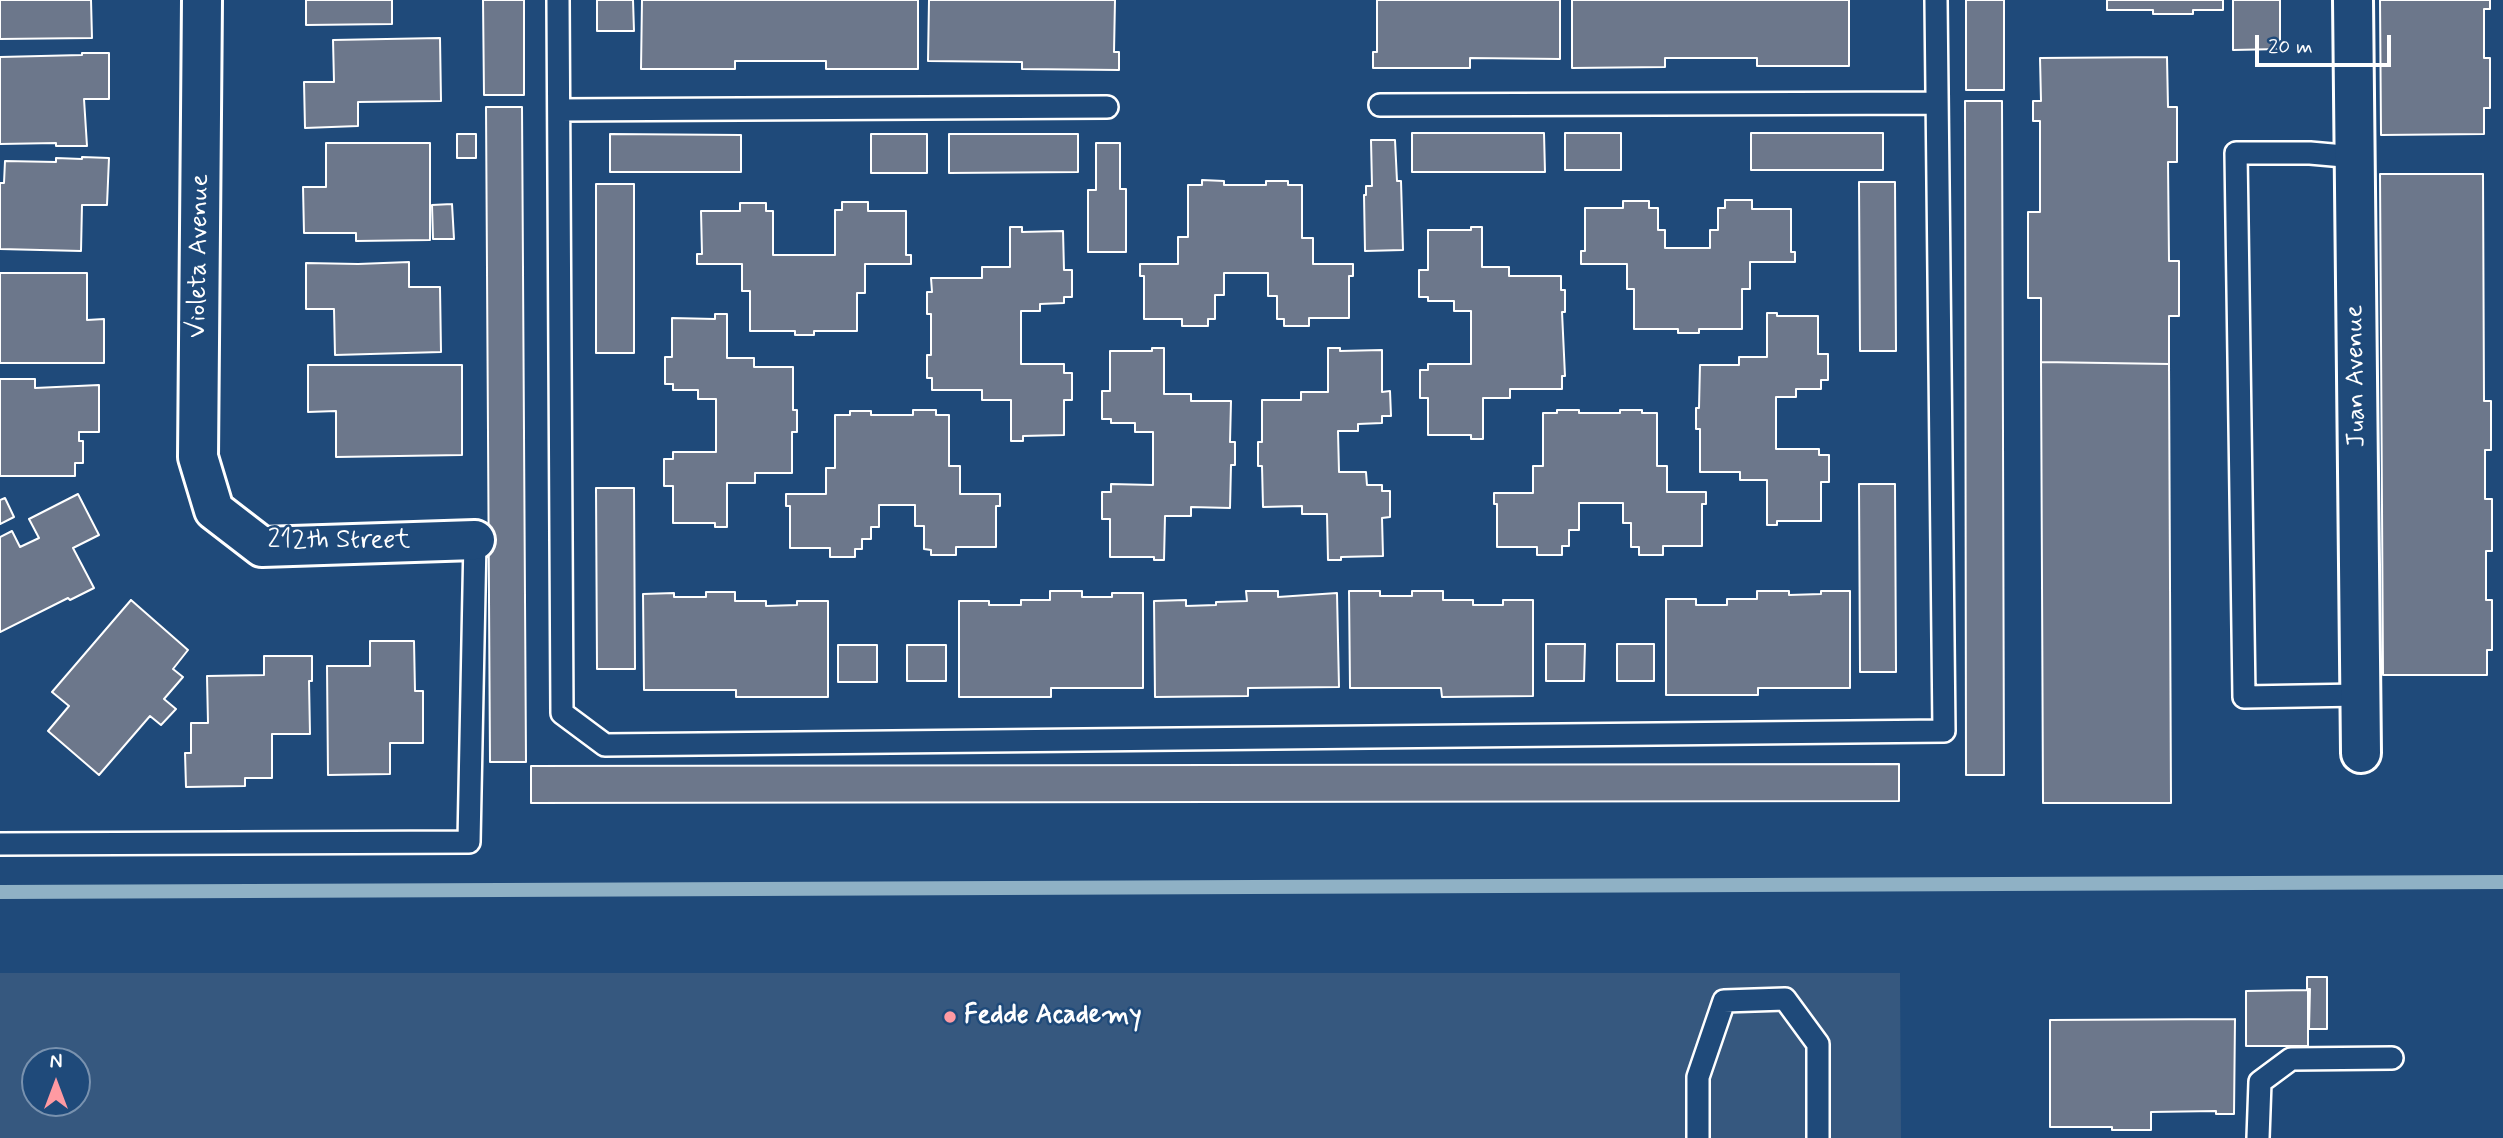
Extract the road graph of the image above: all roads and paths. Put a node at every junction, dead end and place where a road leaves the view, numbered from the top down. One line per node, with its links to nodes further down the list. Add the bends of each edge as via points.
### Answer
1 (202, 0): 10 (street, Violeta Avenue, via 198,457)
2 (558, 0): 8 (lane)
3 (1936, 0): 5 (lane)
4 (2353, 0): 9 (street, Juan Avenue)
5 (1937, 103): 6 (lane); 8 (lane, via 1944,731 619,745 605,745 562,713)
6 (1380, 105)
7 (1107, 107): 8 (lane)
8 (559, 110)
9 (2355, 157): 12 (street, Juan Avenue); 12 (lane, via 2236,153 2244,697)
10 (214, 510): 11 (street, 212th Street, via 262,547)
11 (475, 540): 14 (lane, via 469,842)
12 (2360, 695): 13 (street, Juan Avenue)
13 (2361, 753)
14 (0, 844)
15 (2392, 1058): 18 (lane, via 2291,1059 2260,1082)
16 (1698, 1138): 17 (lane, via 1698,1077 1724,1001 1785,999 1818,1044)
17 (1818, 1138)
18 (2258, 1138)

